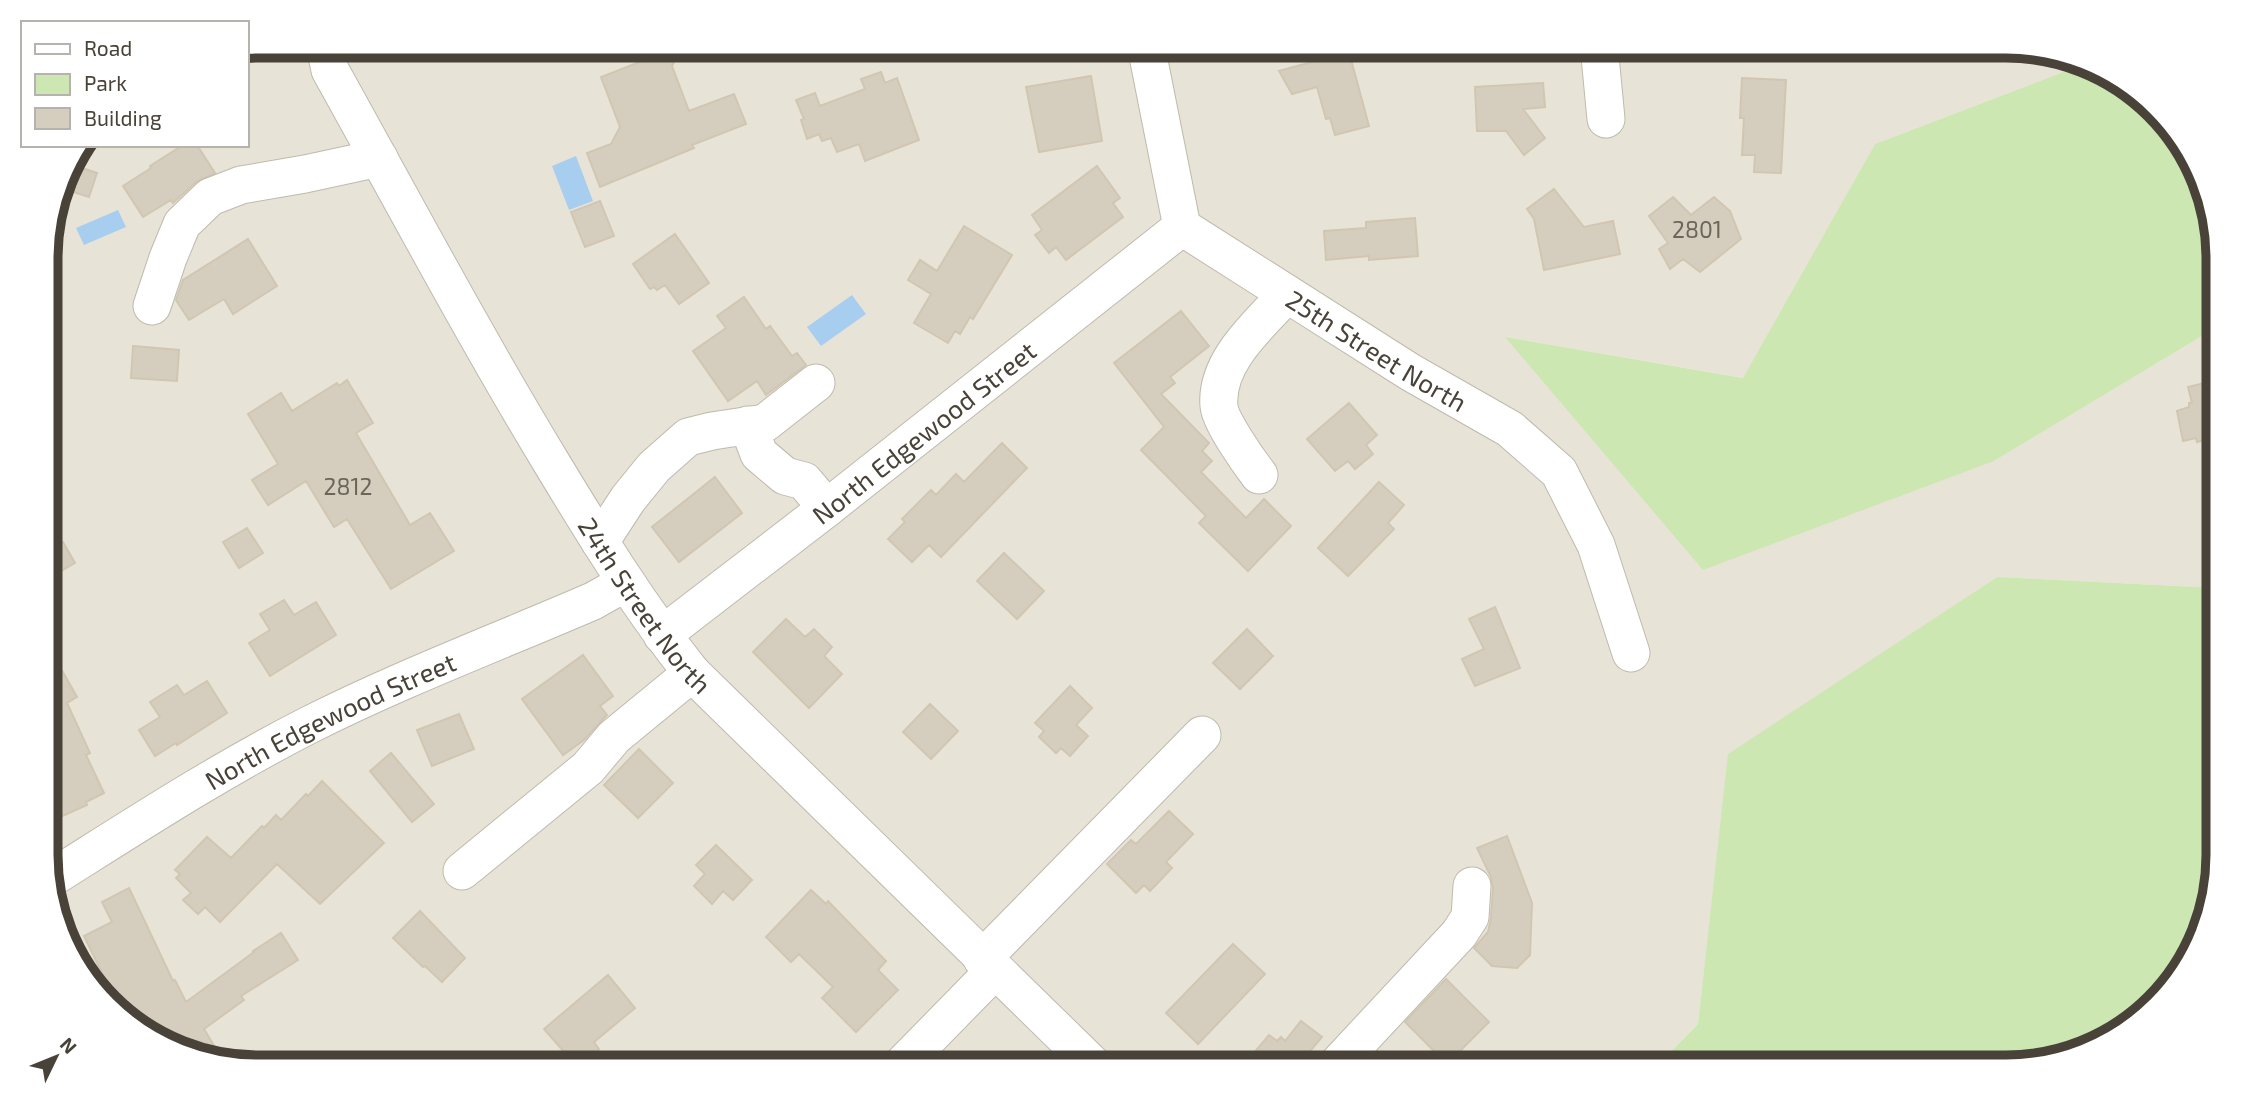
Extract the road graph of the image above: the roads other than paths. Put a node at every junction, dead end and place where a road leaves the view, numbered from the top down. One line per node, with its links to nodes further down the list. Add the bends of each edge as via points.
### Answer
1 (328, 58): 5 (street, 24th Street North)
2 (1148, 58): 6 (street)
3 (1600, 58): 4 (street)
4 (1605, 119)
5 (379, 158): 8 (street, via 241,185 210,197 182,224); 13 (street, 24th Street North, via 528,424)
6 (1182, 227): 7 (street, 25th Street North); 12 (street, North Edgewood Street)
7 (1287, 294): 11 (street, via 1231,360 1220,385 1219,408); 16 (street, 25th Street North, via 1510,429 1559,472 1596,545)
8 (152, 306)
9 (816, 383): 10 (street, via 765,423)
10 (748, 425): 12 (street, via 759,454 785,476 804,481); 13 (street, via 688,437 654,467)
11 (1259, 475)
12 (827, 508): 15 (street, North Edgewood Street)
13 (600, 542): 14 (street, 24th Street North)
14 (625, 583): 15 (street, 24th Street North); 20 (street, North Edgewood Street, via 292,734)
15 (662, 635): 17 (street, 24th Street North)
16 (1631, 653)
17 (692, 673): 19 (street, via 614,737 588,768); 22 (street, 24th Street North)
18 (1202, 735): 22 (street)
19 (462, 871)
20 (59, 874)
21 (1472, 886): 25 (street, via 1469,917 1459,934)
22 (988, 965): 23 (street); 24 (street, 24th Street North)
23 (910, 1055)
24 (1082, 1055)
25 (1346, 1055)

